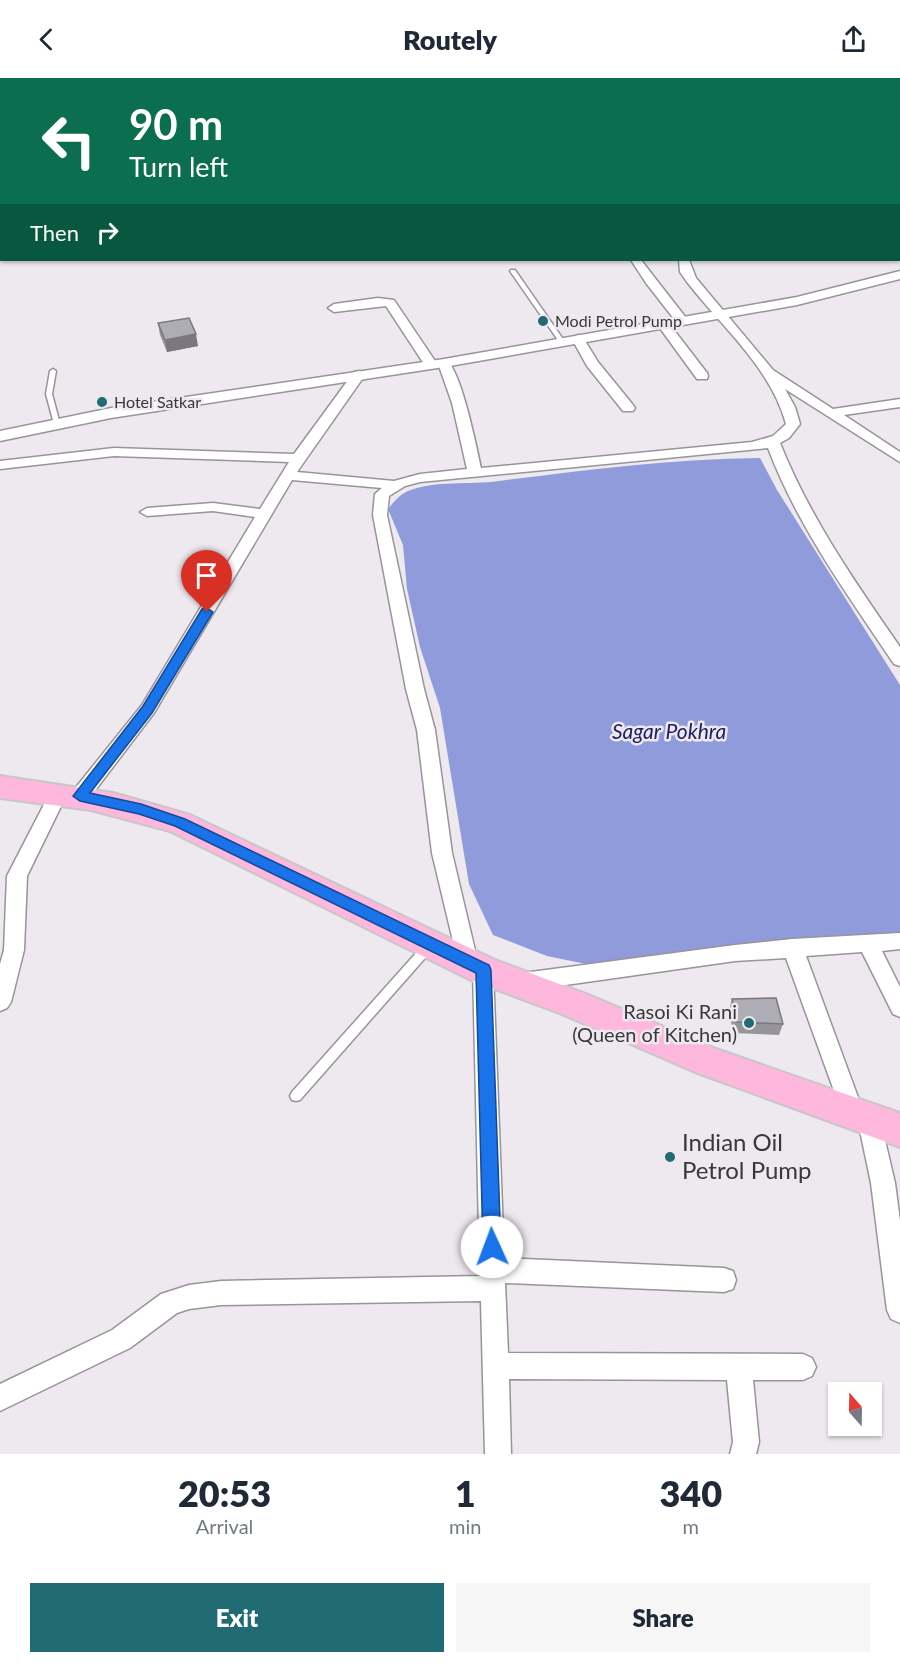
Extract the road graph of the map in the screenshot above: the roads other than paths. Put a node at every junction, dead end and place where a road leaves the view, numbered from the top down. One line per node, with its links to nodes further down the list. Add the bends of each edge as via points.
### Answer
1 (637, 261): 7 (street)
2 (684, 261): 6 (street, via 691,280)
3 (513, 271): 10 (lane)
4 (900, 275): 6 (street, via 797,301)
5 (334, 308): 11 (street, via 390,303)
6 (718, 314): 7 (street); 12 (street)
7 (682, 321): 8 (street)
8 (663, 324): 9 (street); 15 (street)
9 (578, 339): 10 (street); 17 (street)
10 (562, 342): 11 (street)
11 (437, 363): 14 (street); 25 (street, via 459,403)
12 (764, 369): 18 (street); 21 (street, via 779,390 793,424)
13 (53, 371): 19 (lane, via 49,394)
14 (359, 375): 19 (street); 22 (street)
15 (702, 376)
16 (900, 403): 18 (street)
17 (628, 408)
18 (832, 413): 23 (street)
19 (57, 424): 20 (street)
20 (0, 436)
21 (773, 443): 25 (street); 30 (street, via 790,488)
22 (298, 458): 24 (street, via 114,452); 26 (street)
23 (900, 458)
24 (0, 465)
25 (475, 473): 27 (street, via 420,478)
26 (288, 475): 27 (street); 29 (street)
27 (395, 485): 38 (street, via 382,494 380,515 426,730 442,853)
28 (147, 512): 29 (street, via 213,507)
29 (265, 514): 32 (street, via 148,710)
30 (900, 660)
31 (0, 787): 32 (highway)
32 (69, 795): 33 (street, via 22,863); 36 (highway, via 141,809 180,823)
33 (9, 893): 40 (street, via 14,950)
34 (900, 941): 35 (street)
35 (868, 943): 37 (street); 41 (street)
36 (430, 944): 38 (highway); 42 (lane)
37 (792, 947): 39 (street); 43 (street)
38 (476, 966): 39 (highway); 45 (street)
39 (518, 983): 43 (highway, via 707,1060)
40 (0, 1002)
41 (900, 1008)
42 (296, 1096)
43 (861, 1116): 44 (highway); 47 (street, via 883,1183)
44 (900, 1130)
45 (493, 1279): 46 (street); 48 (street); 51 (street, via 189,1297 170,1303 121,1339)
46 (724, 1280)
47 (900, 1310)
48 (495, 1366): 49 (street); 52 (street)
49 (739, 1367): 50 (street); 53 (street, via 746,1442)
50 (803, 1367)
51 (0, 1398)
52 (498, 1454)
53 (743, 1454)

